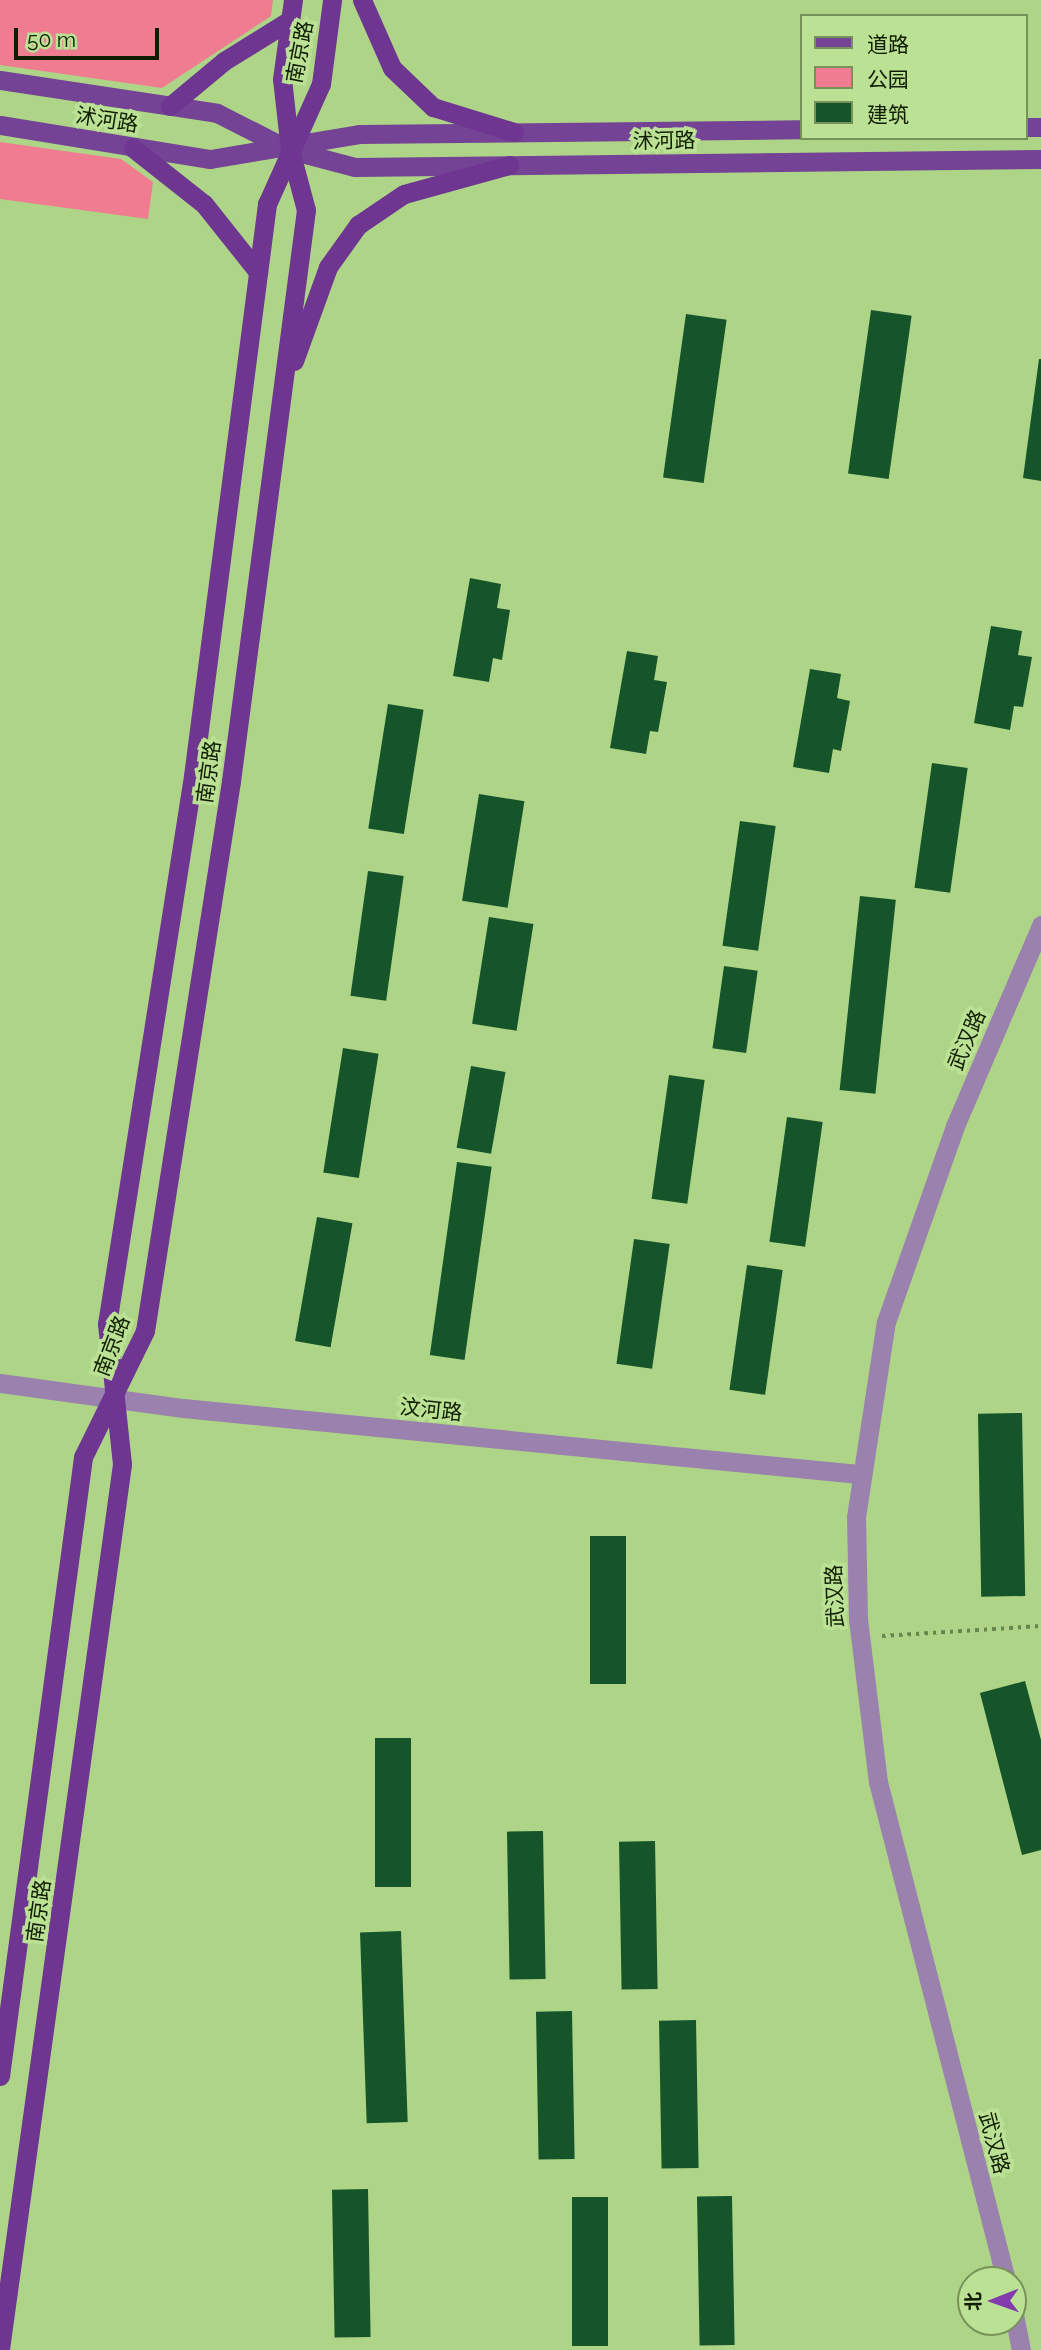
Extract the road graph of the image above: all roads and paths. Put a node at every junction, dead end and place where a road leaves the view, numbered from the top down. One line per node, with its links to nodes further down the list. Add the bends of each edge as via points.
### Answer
1 (293, 0): 4 (highway, 南京路)
2 (332, 0): 11 (highway, 南京路, via 321,84)
3 (362, 0): 9 (highway, via 392,68 433,107)
4 (290, 20): 6 (highway, via 224,61); 11 (highway, 南京路, via 282,79)
5 (0, 80): 6 (main road, 沭河路)
6 (170, 106): 11 (main road, 沭河路, via 217,113)
7 (0, 125): 10 (main road, 沭河路)
8 (800, 129): 9 (main road, 沭河路)
9 (514, 132): 11 (main road, 沭河路, via 359,134)
10 (132, 148): 11 (main road, 沭河路, via 210,159); 14 (highway, via 204,204)
11 (290, 150): 13 (main road, 沭河路, via 355,167); 14 (highway, 南京路, via 267,204); 15 (highway, 南京路, via 306,210)
12 (1041, 159): 13 (main road, 沭河路)
13 (509, 165): 15 (highway, via 404,194 358,225 328,267)
14 (258, 272): 18 (highway, 南京路, via 192,776 107,1324)
15 (281, 398): 18 (highway, 南京路, via 231,781 145,1331)
16 (1041, 925): 19 (street, 武汉路, via 955,1126 886,1322)
17 (0, 1383): 18 (street, 汶河路)
18 (117, 1395): 19 (street, 汶河路, via 183,1408); 22 (highway, 南京路, via 83,1457); 24 (highway, 南京路, via 122,1464)
19 (859, 1474): 23 (street, 武汉路, via 858,1619 878,1782)
20 (1041, 1626): 21 (path)
21 (882, 1636)
22 (0, 2076)
23 (1002, 2266)
24 (0, 2349)

